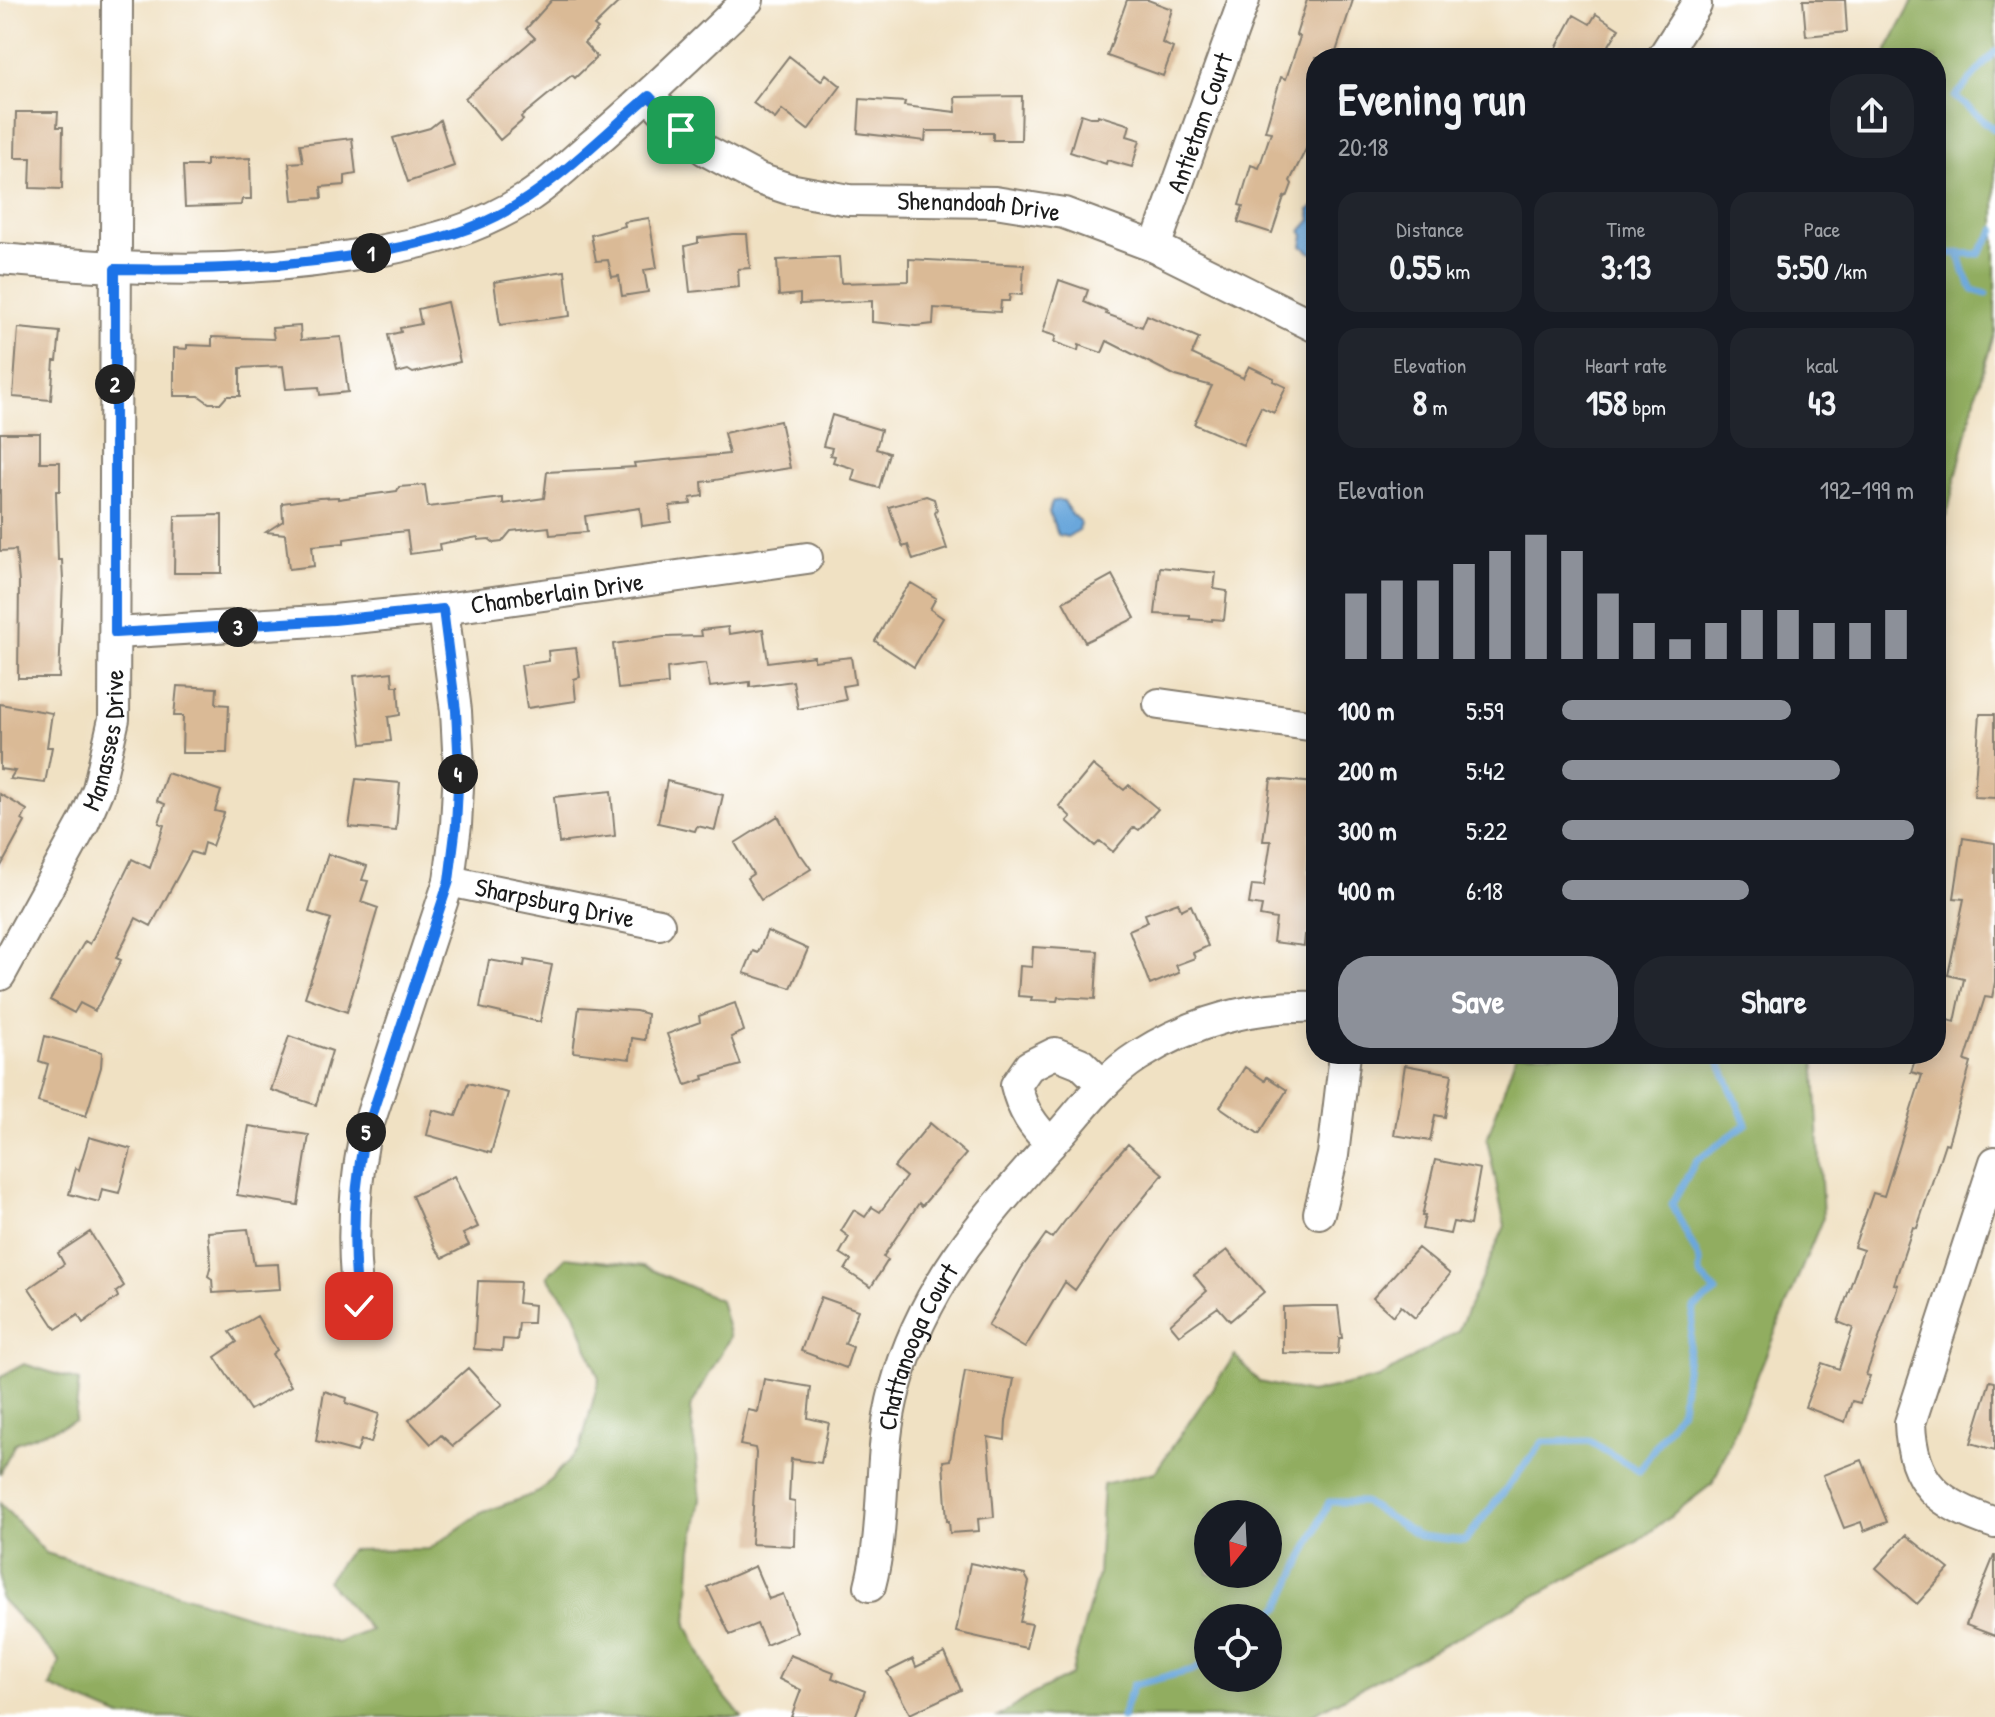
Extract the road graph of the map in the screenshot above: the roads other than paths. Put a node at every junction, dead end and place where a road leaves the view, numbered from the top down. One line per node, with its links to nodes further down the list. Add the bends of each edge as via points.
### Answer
1 (117, 0): 9 (street, Manasses Drive)
2 (748, 0): 6 (street)
3 (1244, 0): 7 (street, Antietam Court)
4 (1696, 5): 5 (street)
5 (1668, 48)
6 (649, 96): 7 (street, Shenandoah Drive, via 705,150 789,189 849,200 1030,206); 9 (street, via 528,197 434,241 295,264)
7 (1155, 247): 10 (street, Shenandoah Drive)
8 (0, 259): 9 (street)
9 (115, 269): 13 (street, Manasses Drive)
10 (1306, 322)
11 (807, 558): 12 (street, Chamberlain Drive)
12 (443, 609): 13 (street, Chamberlain Drive); 16 (street, via 459,768)
13 (115, 633): 18 (street, Manasses Drive, via 114,719 98,789)
14 (1159, 704): 15 (street)
15 (1306, 725)
16 (449, 881): 17 (street, Sharpsburg Drive); 25 (street, via 364,1138 352,1221)
17 (659, 924)
18 (0, 975)
19 (1306, 1007): 21 (street, Chattanooga Court, via 1239,1013 1204,1023 1137,1057)
20 (1344, 1064): 24 (street, via 1333,1155)
21 (1103, 1085): 22 (street, Chattanooga Court); 22 (street, via 1080,1063 1055,1053 1029,1066 1016,1085 1021,1106)
22 (1051, 1144): 27 (street, Chattanooga Court, via 961,1250 924,1310 908,1349 886,1431 878,1551)
23 (1995, 1162): 26 (street, via 1910,1423 1911,1450 1939,1498)
24 (1319, 1213)
25 (359, 1306)
26 (1995, 1523)
27 (870, 1586)

